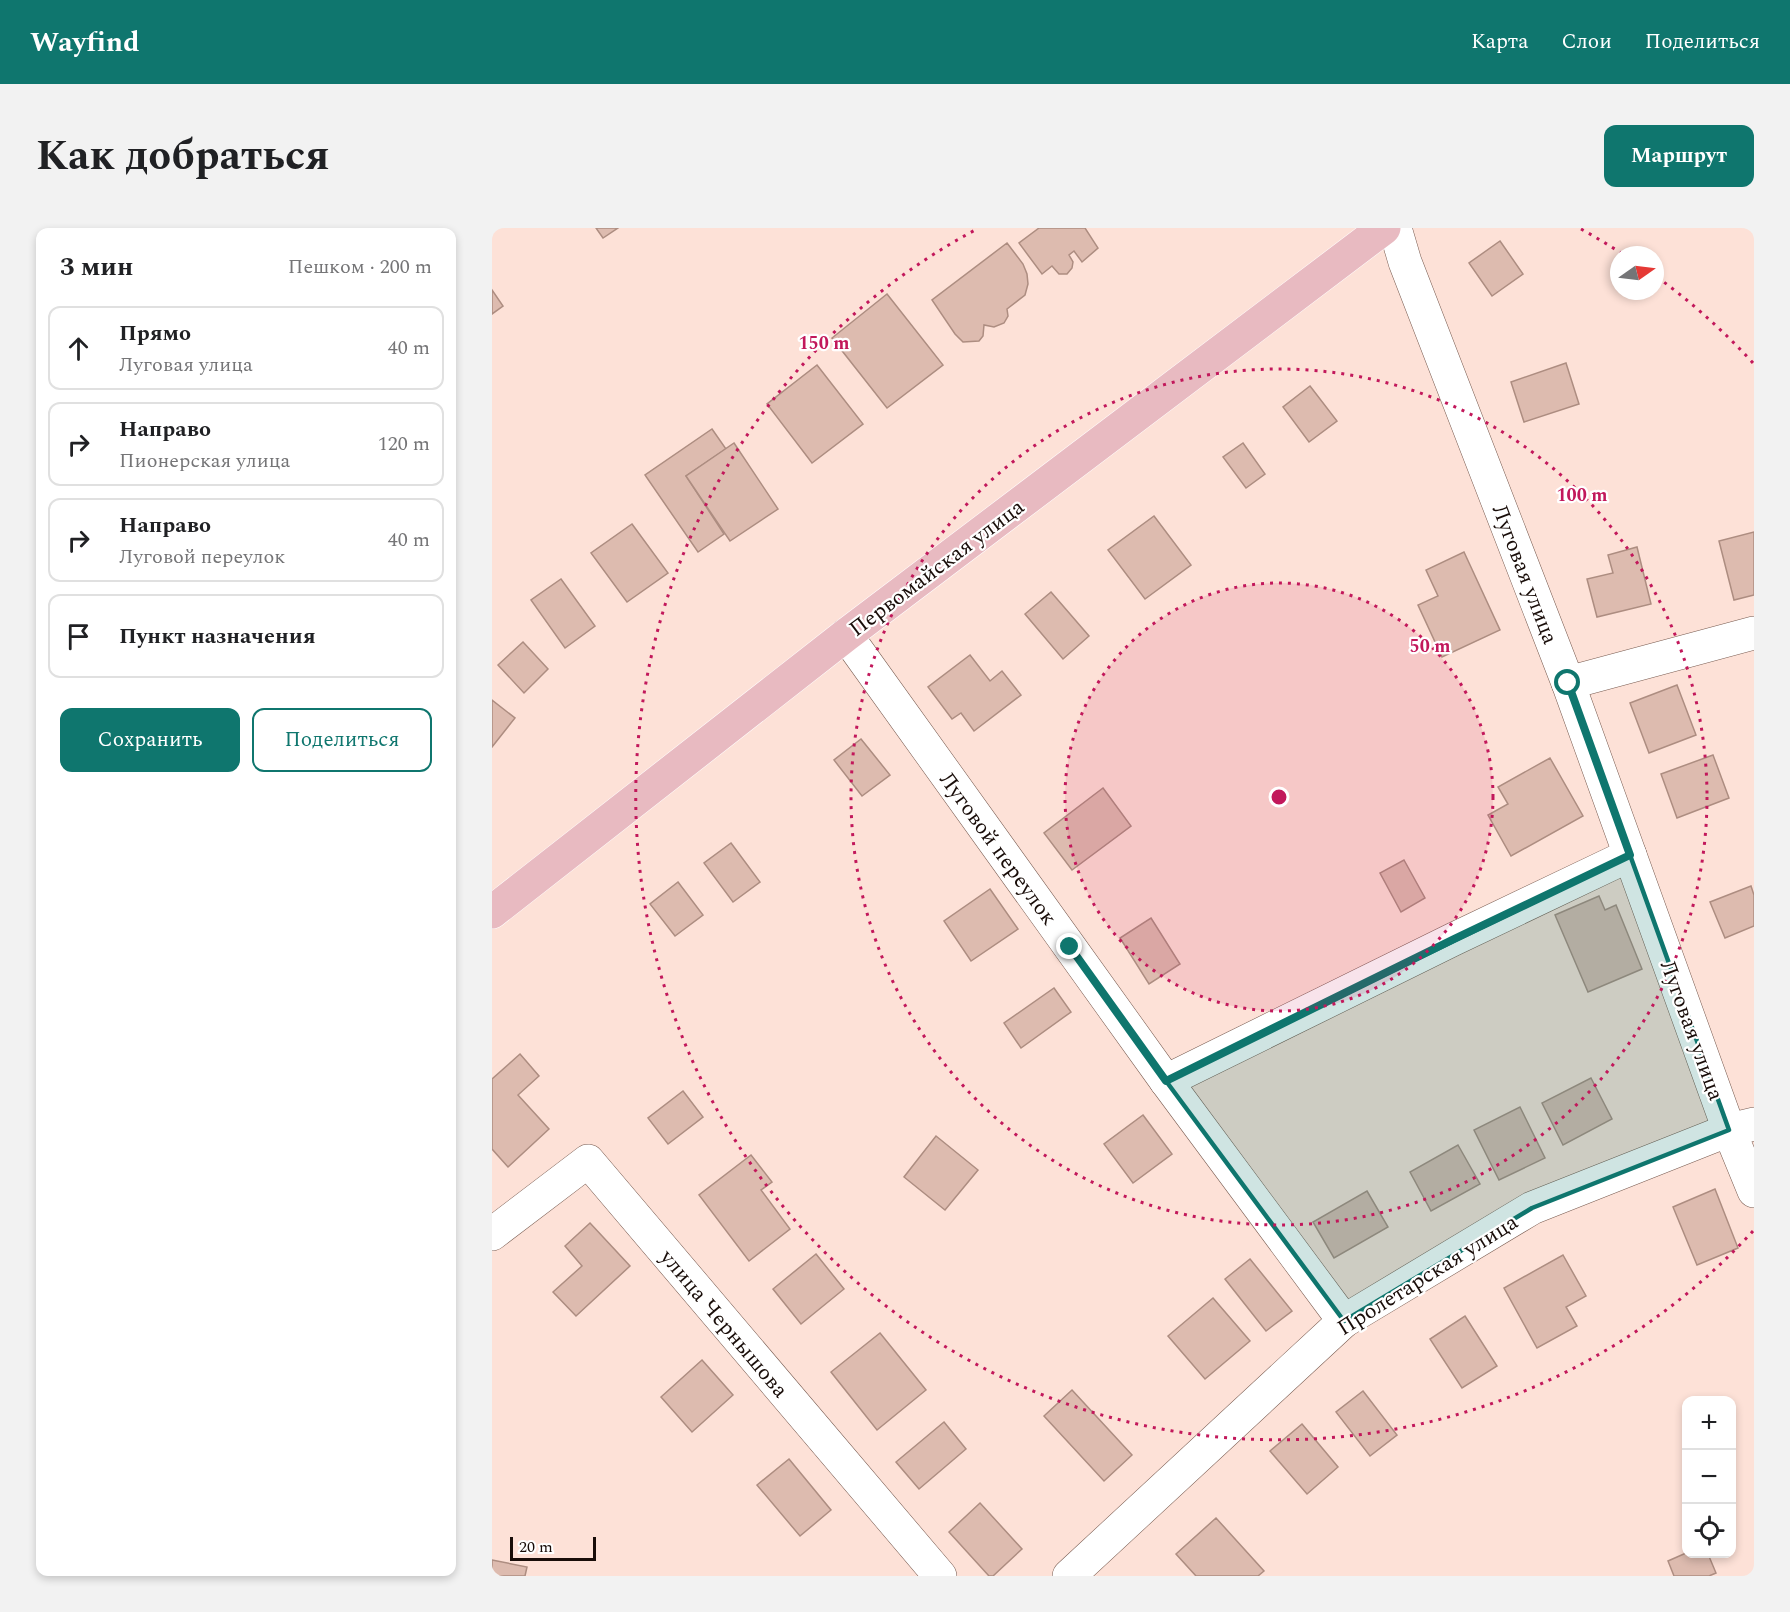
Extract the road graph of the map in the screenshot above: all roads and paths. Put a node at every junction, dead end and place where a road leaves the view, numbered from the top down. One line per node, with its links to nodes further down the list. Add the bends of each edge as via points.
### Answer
1 (1384, 228): 4 (main road, Первомайская улица)
2 (1395, 228): 5 (street, Луговая улица)
3 (1754, 633): 5 (street)
4 (846, 635): 7 (main road, Первомайская улица); 8 (street, Луговой переулок)
5 (1568, 683): 6 (street, Луговая улица)
6 (1630, 855): 8 (street); 9 (street, Луговая улица)
7 (492, 912)
8 (1166, 1081): 12 (street, Луговой переулок)
9 (1742, 1127): 10 (street, Луговая улица); 12 (street, Пролетарская улица, via 1532,1208)
10 (1754, 1191)
11 (492, 1234): 13 (street, улица Чернышова, via 588,1161)
12 (1344, 1321): 14 (street, Пролетарская улица)
13 (940, 1576)
14 (1070, 1576)

